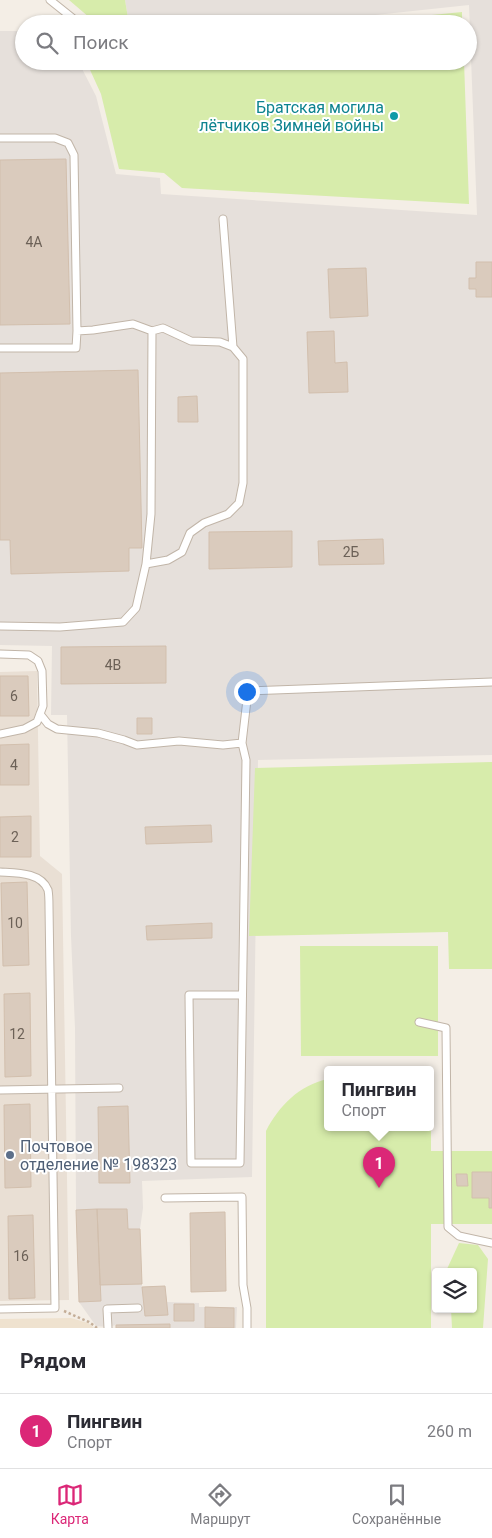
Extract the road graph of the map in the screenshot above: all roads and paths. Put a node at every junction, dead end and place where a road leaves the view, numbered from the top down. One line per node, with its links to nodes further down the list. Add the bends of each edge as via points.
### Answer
1 (50, 0): 2 (lane)
2 (69, 15)
3 (0, 138): 5 (lane, via 55,138 68,143 74,155)
4 (223, 218): 7 (lane)
5 (77, 330): 6 (lane, via 133,324); 8 (lane, via 76,348)
6 (152, 331): 7 (lane, via 163,328 191,340 220,342); 9 (lane, via 151,514)
7 (233, 347): 9 (lane, via 243,359 243,483 239,503 228,514 204,523 190,533 182,552 168,560)
8 (0, 348)
9 (146, 564): 10 (lane, via 136,608 123,622 60,627)
10 (0, 626)
11 (0, 654): 13 (lane, via 29,655 38,661 42,671 43,706)
12 (492, 682): 15 (lane, via 248,691)
13 (40, 714): 14 (lane, via 37,722 30,726); 15 (lane, via 57,729 98,732 137,745 179,741 223,746)
14 (0, 734)
15 (242, 743): 17 (lane, via 246,760)
16 (0, 872): 20 (lane, via 26,873 48,889)
17 (242, 994): 17 (lane, via 189,995 191,1163 240,1163)
18 (419, 1022): 23 (lane, via 446,1028 448,1227 459,1236)
19 (119, 1088): 20 (lane)
20 (51, 1089): 21 (lane); 24 (lane)
21 (0, 1090)
22 (165, 1198): 29 (lane, via 242,1197)
23 (492, 1243)
24 (55, 1308): 26 (lane); 27 (path)
25 (138, 1308): 28 (lane, via 107,1309)
26 (0, 1309)
27 (97, 1328)
28 (108, 1328)
29 (247, 1328)

